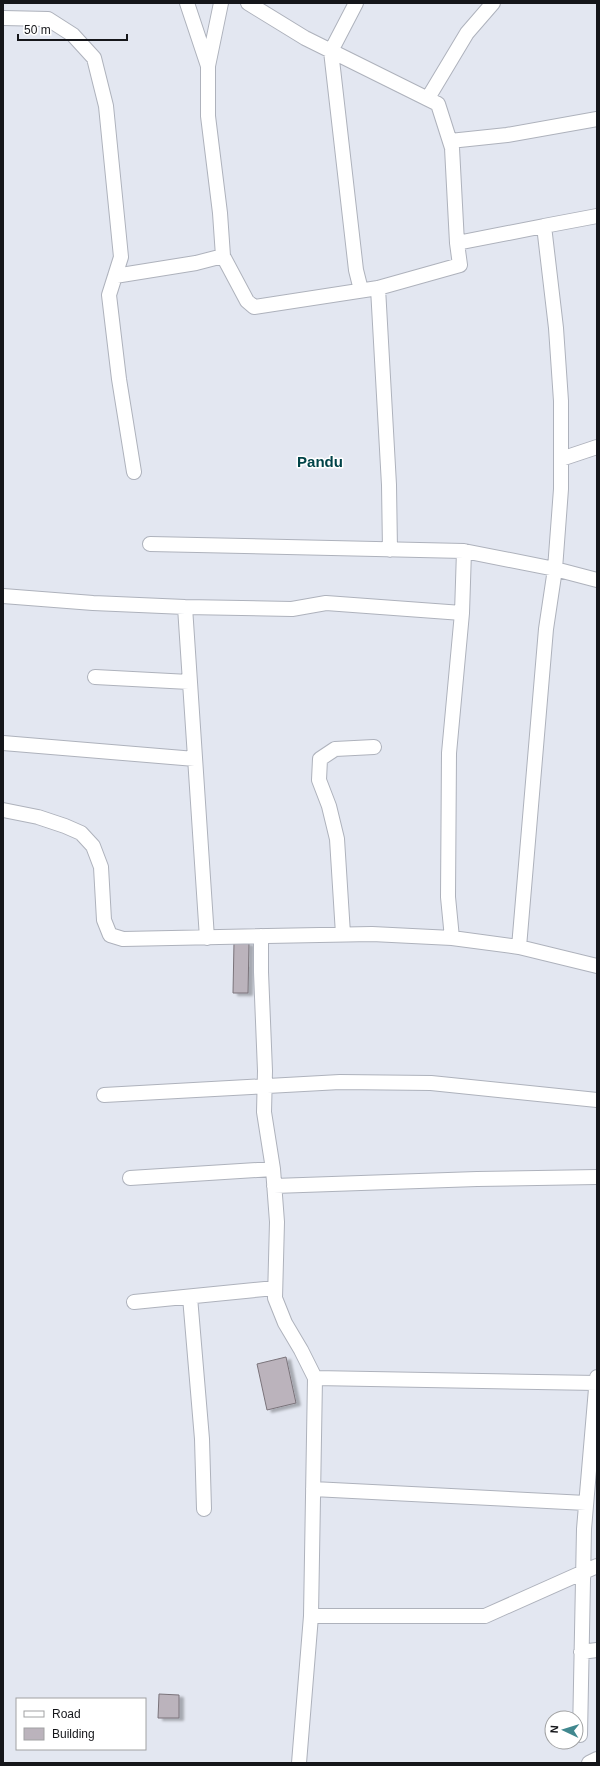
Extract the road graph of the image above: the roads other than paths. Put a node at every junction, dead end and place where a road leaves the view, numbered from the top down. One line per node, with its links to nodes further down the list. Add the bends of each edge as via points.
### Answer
1 (187, 3): 8 (street)
2 (221, 3): 8 (street)
3 (248, 3): 7 (street, via 305,38)
4 (356, 3): 7 (street)
5 (493, 3): 9 (street, via 467,33)
6 (3, 18): 16 (street, via 48,19 73,35 94,58 106,106 121,257)
7 (331, 50): 9 (street); 18 (street, via 356,270)
8 (208, 66): 15 (street, via 208,116)
9 (428, 98): 11 (street, via 438,104)
10 (597, 119): 11 (street)
11 (450, 142): 14 (street)
12 (597, 216): 13 (street)
13 (544, 226): 14 (street); 20 (street, via 556,328 561,401)
14 (457, 243): 17 (street, via 460,265)
15 (223, 256): 16 (street); 18 (street, via 247,301 254,307)
16 (115, 276): 21 (street, via 110,295 119,379)
17 (378, 288): 18 (street); 23 (street)
18 (361, 290)
19 (597, 447): 20 (street)
20 (561, 459): 25 (street)
21 (134, 472)
22 (150, 544): 23 (street)
23 (390, 550): 24 (street)
24 (464, 551): 25 (street); 29 (street)
25 (555, 568): 26 (street); 40 (street, via 546,629)
26 (597, 580)
27 (3, 596): 28 (street)
28 (185, 607): 29 (street, via 292,609 326,604); 31 (street)
29 (462, 613): 39 (street, via 449,753 448,897)
30 (95, 676): 31 (street)
31 (189, 682): 34 (street)
32 (3, 743): 34 (street)
33 (374, 748): 36 (street, via 335,749 320,759 319,780 337,839)
34 (195, 759): 38 (street)
35 (3, 810): 38 (street, via 65,826 81,833 93,846 101,867 104,920 110,935 123,939)
36 (343, 934): 37 (street); 39 (street)
37 (261, 936): 38 (street); 42 (street)
38 (207, 938)
39 (452, 938): 40 (street)
40 (519, 946): 41 (street)
41 (597, 966)
42 (265, 1085): 43 (street); 44 (street, via 340,1082 431,1083); 45 (street, via 264,1112)
43 (104, 1095)
44 (597, 1100)
45 (272, 1169): 47 (street); 48 (street)
46 (597, 1177): 48 (street)
47 (130, 1178)
48 (274, 1186): 49 (street, via 277,1222)
49 (275, 1288): 50 (street); 52 (street, via 275,1298 285,1323)
50 (190, 1297): 51 (street); 56 (street, via 202,1439)
51 (134, 1302)
52 (315, 1378): 53 (street); 54 (street)
53 (597, 1381): 55 (street)
54 (313, 1489): 55 (street); 59 (street)
55 (586, 1503): 58 (street)
56 (204, 1509)
57 (597, 1566): 58 (street)
58 (583, 1571): 59 (street, via 485,1616); 61 (street)
59 (311, 1616): 64 (street)
60 (597, 1650): 61 (street)
61 (581, 1652): 62 (street)
62 (580, 1710)
63 (597, 1759): 65 (street)
64 (299, 1763)
65 (589, 1763)

